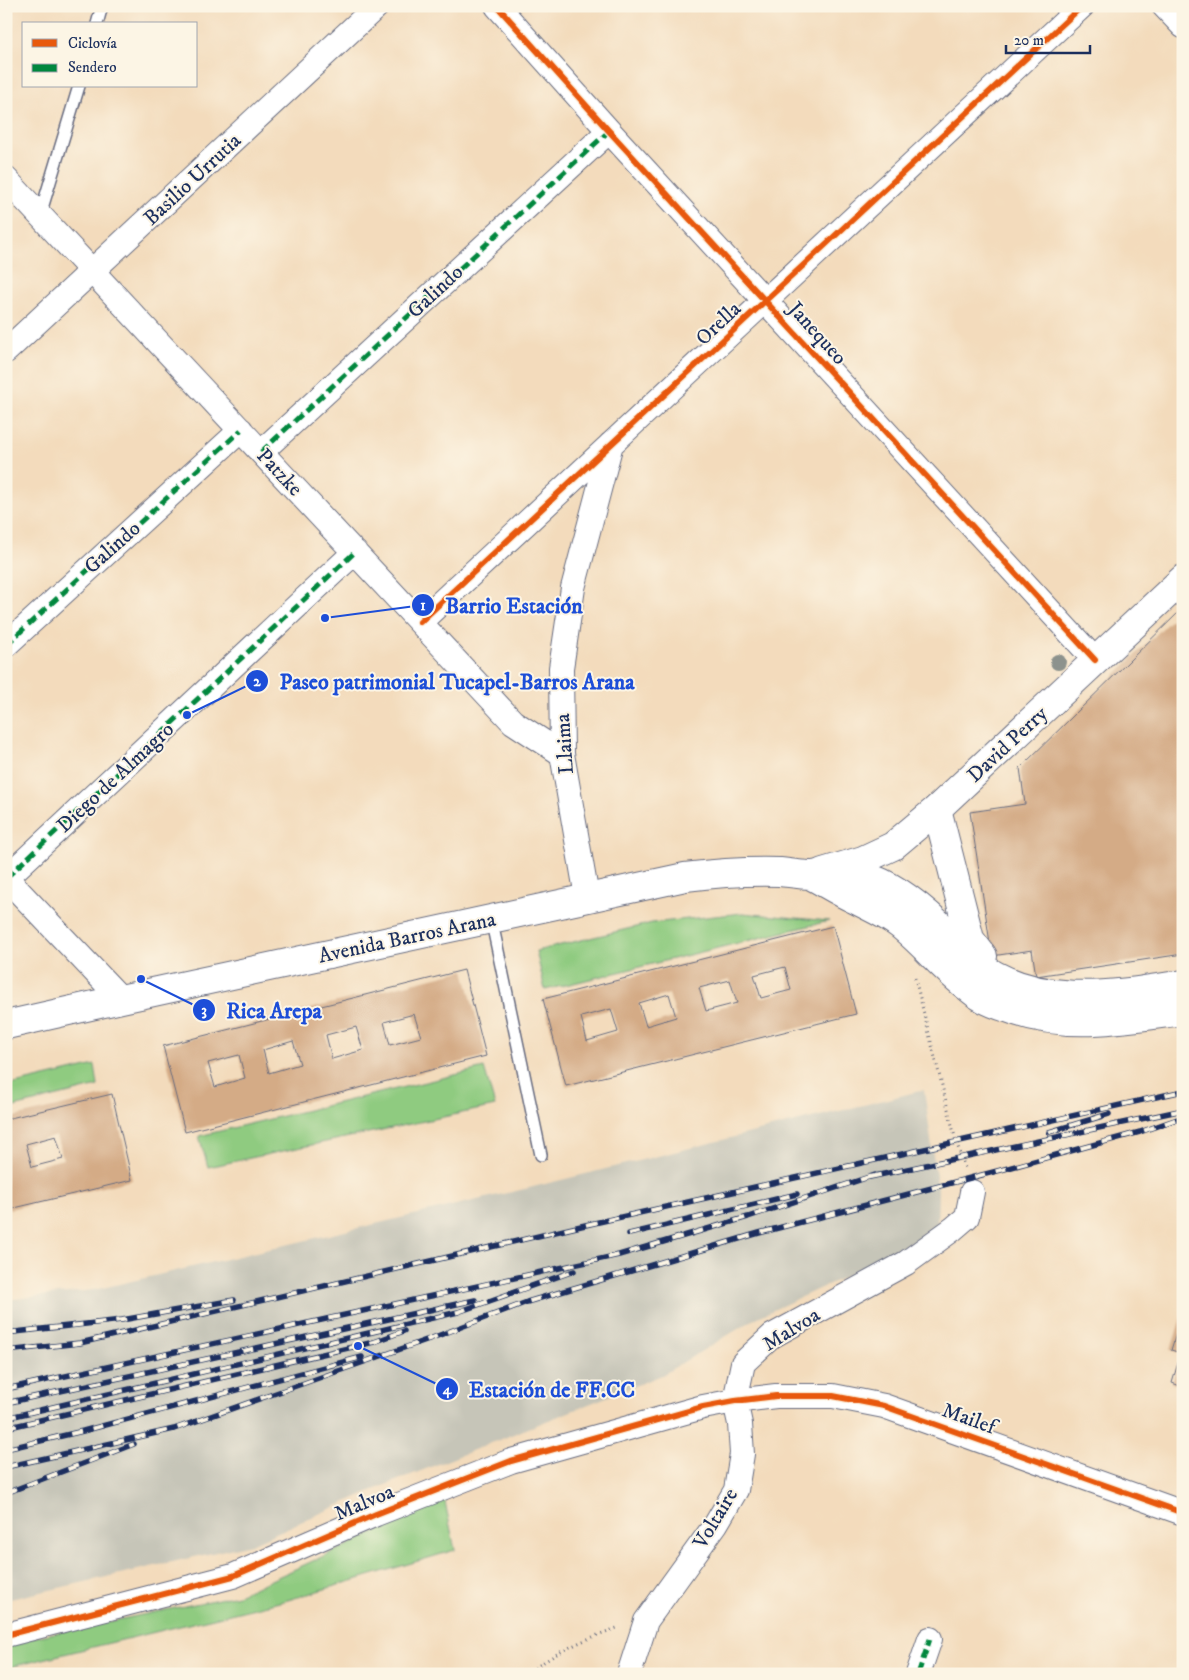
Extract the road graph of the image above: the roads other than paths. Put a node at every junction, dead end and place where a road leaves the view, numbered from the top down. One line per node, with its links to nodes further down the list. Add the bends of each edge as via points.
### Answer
1 (102, 6): 6 (lane)
2 (377, 6): 12 (street, Basilio Urrutia)
3 (497, 6): 9 (street, Janequeo)
4 (1082, 6): 13 (street, Orella)
5 (1164, 6): 7 (street)
6 (98, 22)
7 (1183, 26)
8 (77, 88): 11 (lane)
9 (609, 131): 13 (street, Janequeo); 17 (street, Galindo)
10 (6, 179): 11 (street, Patzke)
11 (40, 215): 12 (street, Patzke)
12 (92, 271): 14 (street, Basilio Urrutia); 15 (street, Patzke)
13 (766, 300): 16 (street, Orella); 22 (street, Janequeo)
14 (6, 351)
15 (240, 430): 17 (street, Patzke); 21 (street, Galindo)
16 (611, 444): 20 (street, Orella); 23 (street, Llaima, via 572,588 561,668)
17 (261, 452): 18 (street, Patzke)
18 (355, 552): 20 (street, Patzke); 26 (street, Diego de Almagro)
19 (1183, 579): 22 (main road, David Perry)
20 (420, 622): 23 (street, Patzke, via 513,722)
21 (6, 645)
22 (1095, 660): 24 (main road, David Perry)
23 (562, 754): 27 (street, Llaima)
24 (937, 809): 25 (main road, David Perry, via 892,846 863,860); 29 (main road, via 970,939)
25 (810, 875): 27 (main road, Avenida Barros Arana, via 718,873); 29 (main road, Avenida Barros Arana, via 844,872 861,875 886,886 910,900 975,961); 32 (main road, Avenida Barros Arana, via 899,924 971,991 1021,1014 1048,1020 1102,1022)
26 (6, 878): 31 (street)
27 (587, 897): 28 (main road, Avenida Barros Arana)
28 (491, 918): 31 (main road, Avenida Barros Arana); 34 (lane)
29 (999, 977): 30 (main road, Avenida Barros Arana, via 1037,992 1058,995 1144,990)
30 (1183, 984)
31 (121, 998): 33 (main road, Avenida Barros Arana)
32 (1183, 1011)
33 (6, 1026)
34 (541, 1155)
35 (972, 1192): 36 (street, Malvoa, via 967,1217 906,1263 772,1336 743,1363)
36 (735, 1401): 37 (street, Mailef, via 776,1396 833,1396 884,1406); 38 (street, Malvoa, via 702,1407 511,1461 376,1514 233,1576); 40 (street, Voltaire, via 742,1454 736,1490 716,1524 646,1621)
37 (1183, 1513)
38 (6, 1635)
39 (930, 1640): 41 (street)
40 (629, 1674)
41 (918, 1674)

